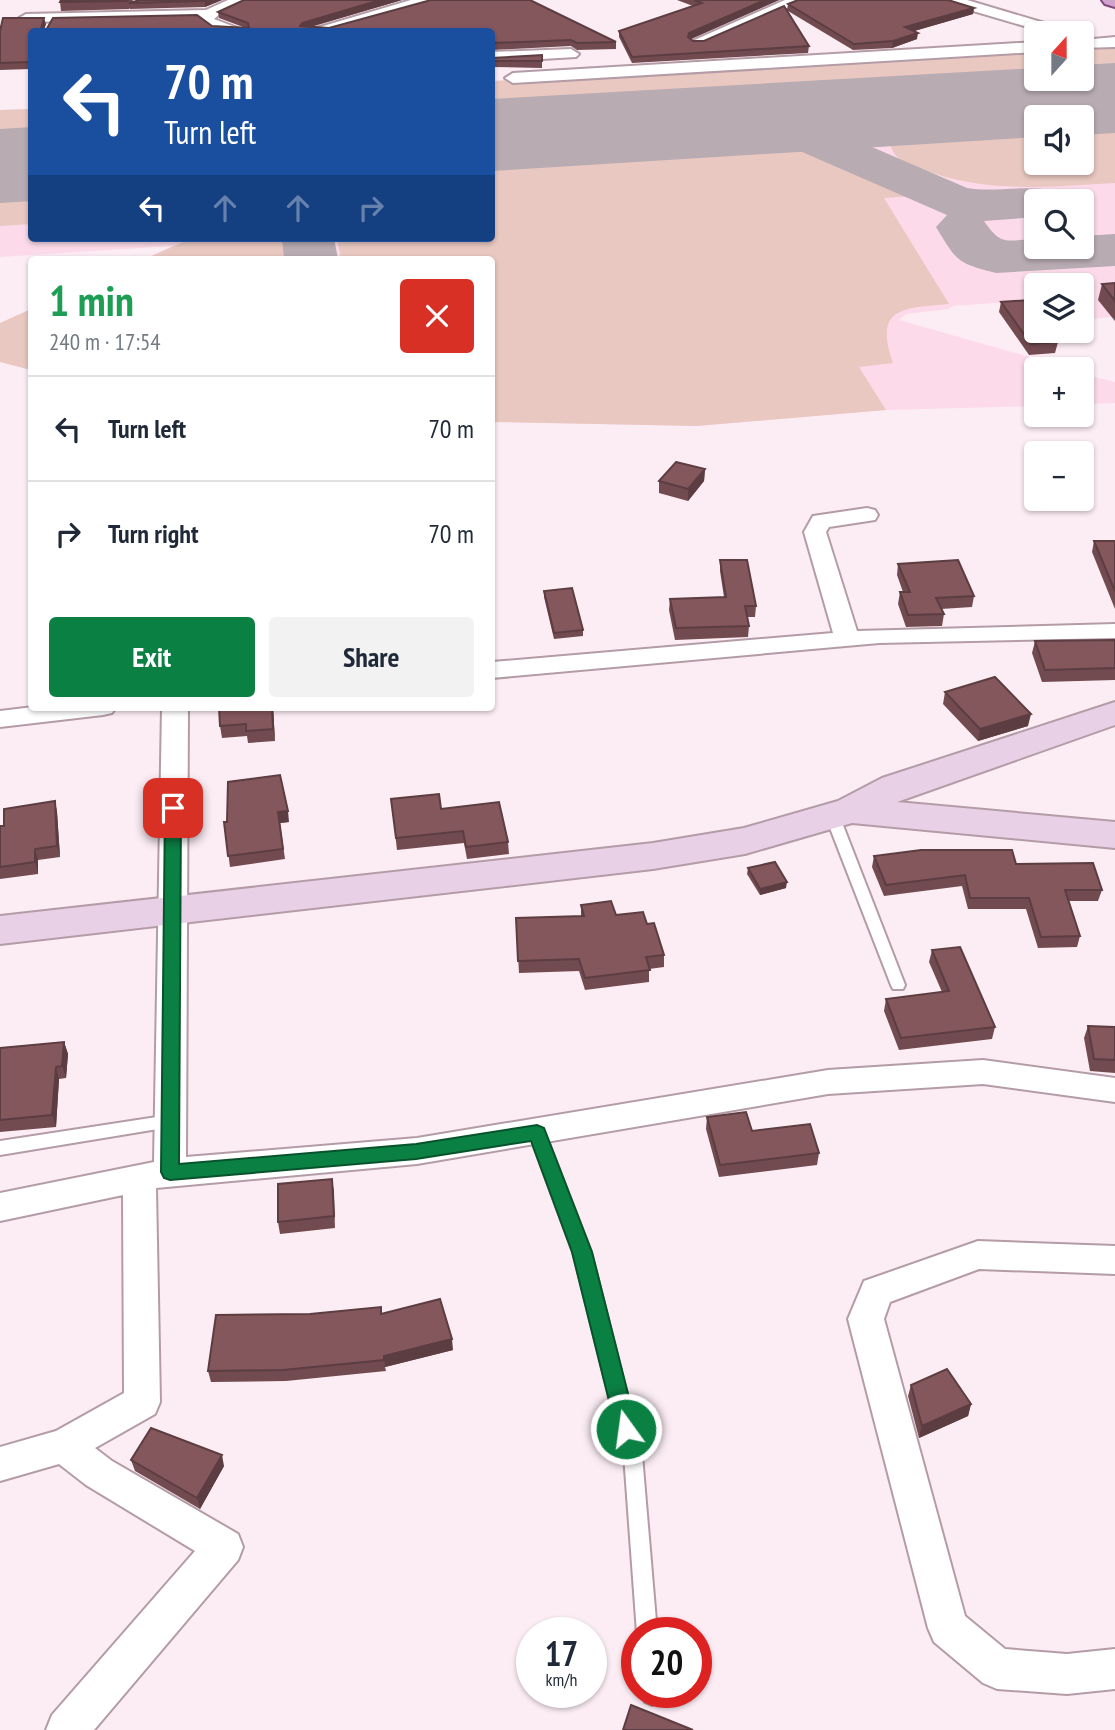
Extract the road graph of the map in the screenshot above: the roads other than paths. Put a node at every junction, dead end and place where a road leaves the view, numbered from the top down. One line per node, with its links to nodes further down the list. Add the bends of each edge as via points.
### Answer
1 (245, 0): 8 (street)
2 (428, 0): 12 (street)
3 (764, 0): 6 (street)
4 (799, 0): 6 (street)
5 (951, 0): 9 (street)
6 (782, 7): 13 (street)
7 (26, 18): 8 (street)
8 (210, 20): 10 (street); 11 (street)
9 (1024, 22)
10 (201, 28)
11 (231, 28)
12 (325, 28)
13 (698, 42)
14 (1094, 42): 15 (street)
15 (1115, 42)
16 (1024, 48): 19 (street)
17 (571, 54): 18 (street)
18 (495, 57)
19 (513, 78)
20 (867, 516): 22 (street, via 821,521 815,532)
21 (1115, 631): 22 (street)
22 (847, 639): 23 (street)
23 (495, 670)
24 (69, 711): 27 (street)
25 (175, 711): 30 (street)
26 (1115, 713): 28 (street, via 895,787)
27 (0, 719)
28 (841, 812): 29 (street); 30 (street, via 745,841 653,856); 32 (lane)
29 (1115, 835)
30 (171, 909): 31 (street); 34 (street)
31 (0, 930)
32 (898, 985)
33 (1115, 1090): 35 (street, via 984,1072 828,1082)
34 (170, 1121): 36 (lane); 37 (street)
35 (537, 1133): 37 (street, via 416,1151); 42 (lane, via 582,1252 633,1455)
36 (0, 1148)
37 (155, 1176): 38 (street); 40 (street, via 142,1402)
38 (0, 1207)
39 (1115, 1260): 43 (street, via 978,1255 876,1292 866,1319 948,1628 997,1669 1068,1674)
40 (64, 1447): 41 (street); 44 (street, via 224,1547)
41 (0, 1464)
42 (646, 1617)
43 (1115, 1670)
44 (67, 1730)

